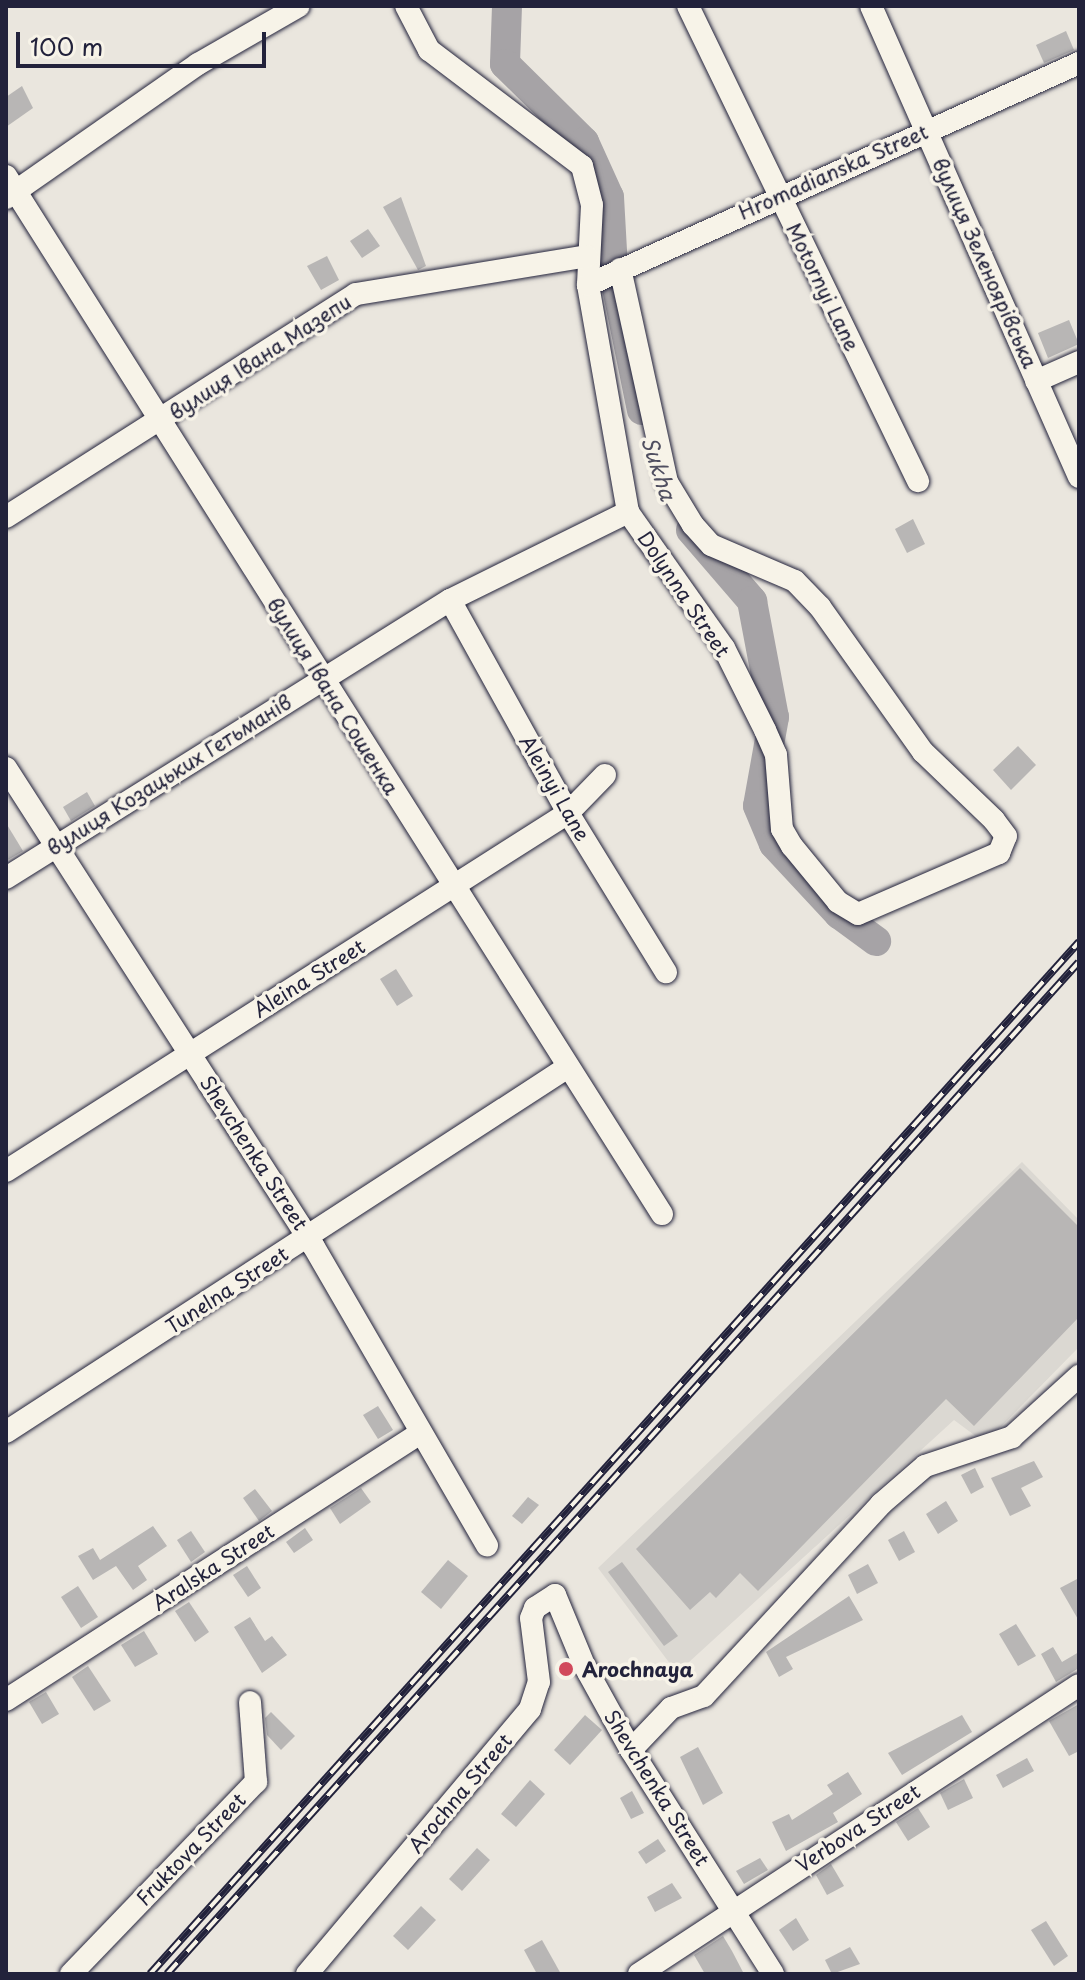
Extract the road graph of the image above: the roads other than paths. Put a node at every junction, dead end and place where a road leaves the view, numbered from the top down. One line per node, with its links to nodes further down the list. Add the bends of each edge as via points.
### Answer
1 (299, 6): 7 (street, via 198,64)
2 (406, 6): 9 (street, Dolynna Street, via 429,50 582,166 592,205)
3 (688, 6): 8 (street, Motornyi Lane)
4 (871, 6): 6 (street, вулиця Зеленоярівська)
5 (1079, 63): 6 (street, Hromadianska Street)
6 (926, 131): 8 (street, Hromadianska Street); 13 (street, вулиця Зеленоярівська)
7 (9, 189): 14 (street, вулиця Івана Сошенка)
8 (778, 196): 10 (street, Hromadianska Street); 16 (street, Motornyi Lane)
9 (587, 256): 11 (street, Dolynna Street); 14 (street, вулиця Івана Мазепи, via 356,294)
10 (620, 269): 11 (street, Hromadianska Street); 17 (street, Dolynna Street, via 667,482 693,525 711,545 795,581 862,663 923,752 994,820 1006,836 1005,845 973,867 858,914 838,902 782,829 776,755 724,648)
11 (592, 284): 17 (street, Dolynna Street)
12 (1079, 362): 13 (street)
13 (1036, 381): 15 (street, вулиця Зеленоярівська)
14 (158, 422): 18 (street, вулиця Івана Мазепи); 20 (street, вулиця Івана Сошенка)
15 (1079, 477)
16 (918, 481)
17 (628, 512): 19 (street, вулиця Козацьких Гетьманів)
18 (6, 517)
19 (450, 600): 20 (street, вулиця Козацьких Гетьманів); 23 (street, Aleinyi Lane)
20 (324, 678): 24 (street, вулиця Козацьких Гетьманів); 26 (street, вулиця Івана Сошенка)
21 (6, 768): 24 (street, Shevchenka Street)
22 (605, 775): 23 (street, Aleina Street)
23 (568, 813): 26 (street, Aleina Street); 27 (street, Aleinyi Lane)
24 (56, 846): 25 (street, вулиця Козацьких Гетьманів); 28 (street, Shevchenka Street)
25 (6, 878)
26 (454, 888): 28 (street, Aleina Street); 29 (street, вулиця Івана Сошенка)
27 (666, 972)
28 (189, 1052): 30 (street, Aleina Street); 32 (street, Shevchenka Street)
29 (568, 1067): 31 (street, вулиця Івана Сошенка); 32 (street, Tunelna Street)
30 (6, 1171)
31 (662, 1214)
32 (308, 1238): 34 (street, Tunelna Street); 35 (street, Shevchenka Street)
33 (1079, 1376): 41 (street, via 1012,1437 925,1466 881,1504 704,1696 671,1708)
34 (6, 1432)
35 (421, 1433): 36 (street, Shevchenka Street); 39 (street, Aralska Street)
36 (487, 1546)
37 (555, 1595): 41 (street, Shevchenka Street, via 584,1665); 44 (street, Arochna Street, via 535,1608 531,1618 539,1682 534,1702)
38 (1079, 1685): 42 (street, Verbova Street)
39 (6, 1700)
40 (250, 1702): 43 (street, Fruktova Street, via 256,1782)
41 (631, 1750): 42 (street, Shevchenka Street)
42 (734, 1911): 45 (street, Verbova Street); 46 (street, Shevchenka Street)
43 (71, 1974)
44 (307, 1974)
45 (639, 1974)
46 (773, 1974)

